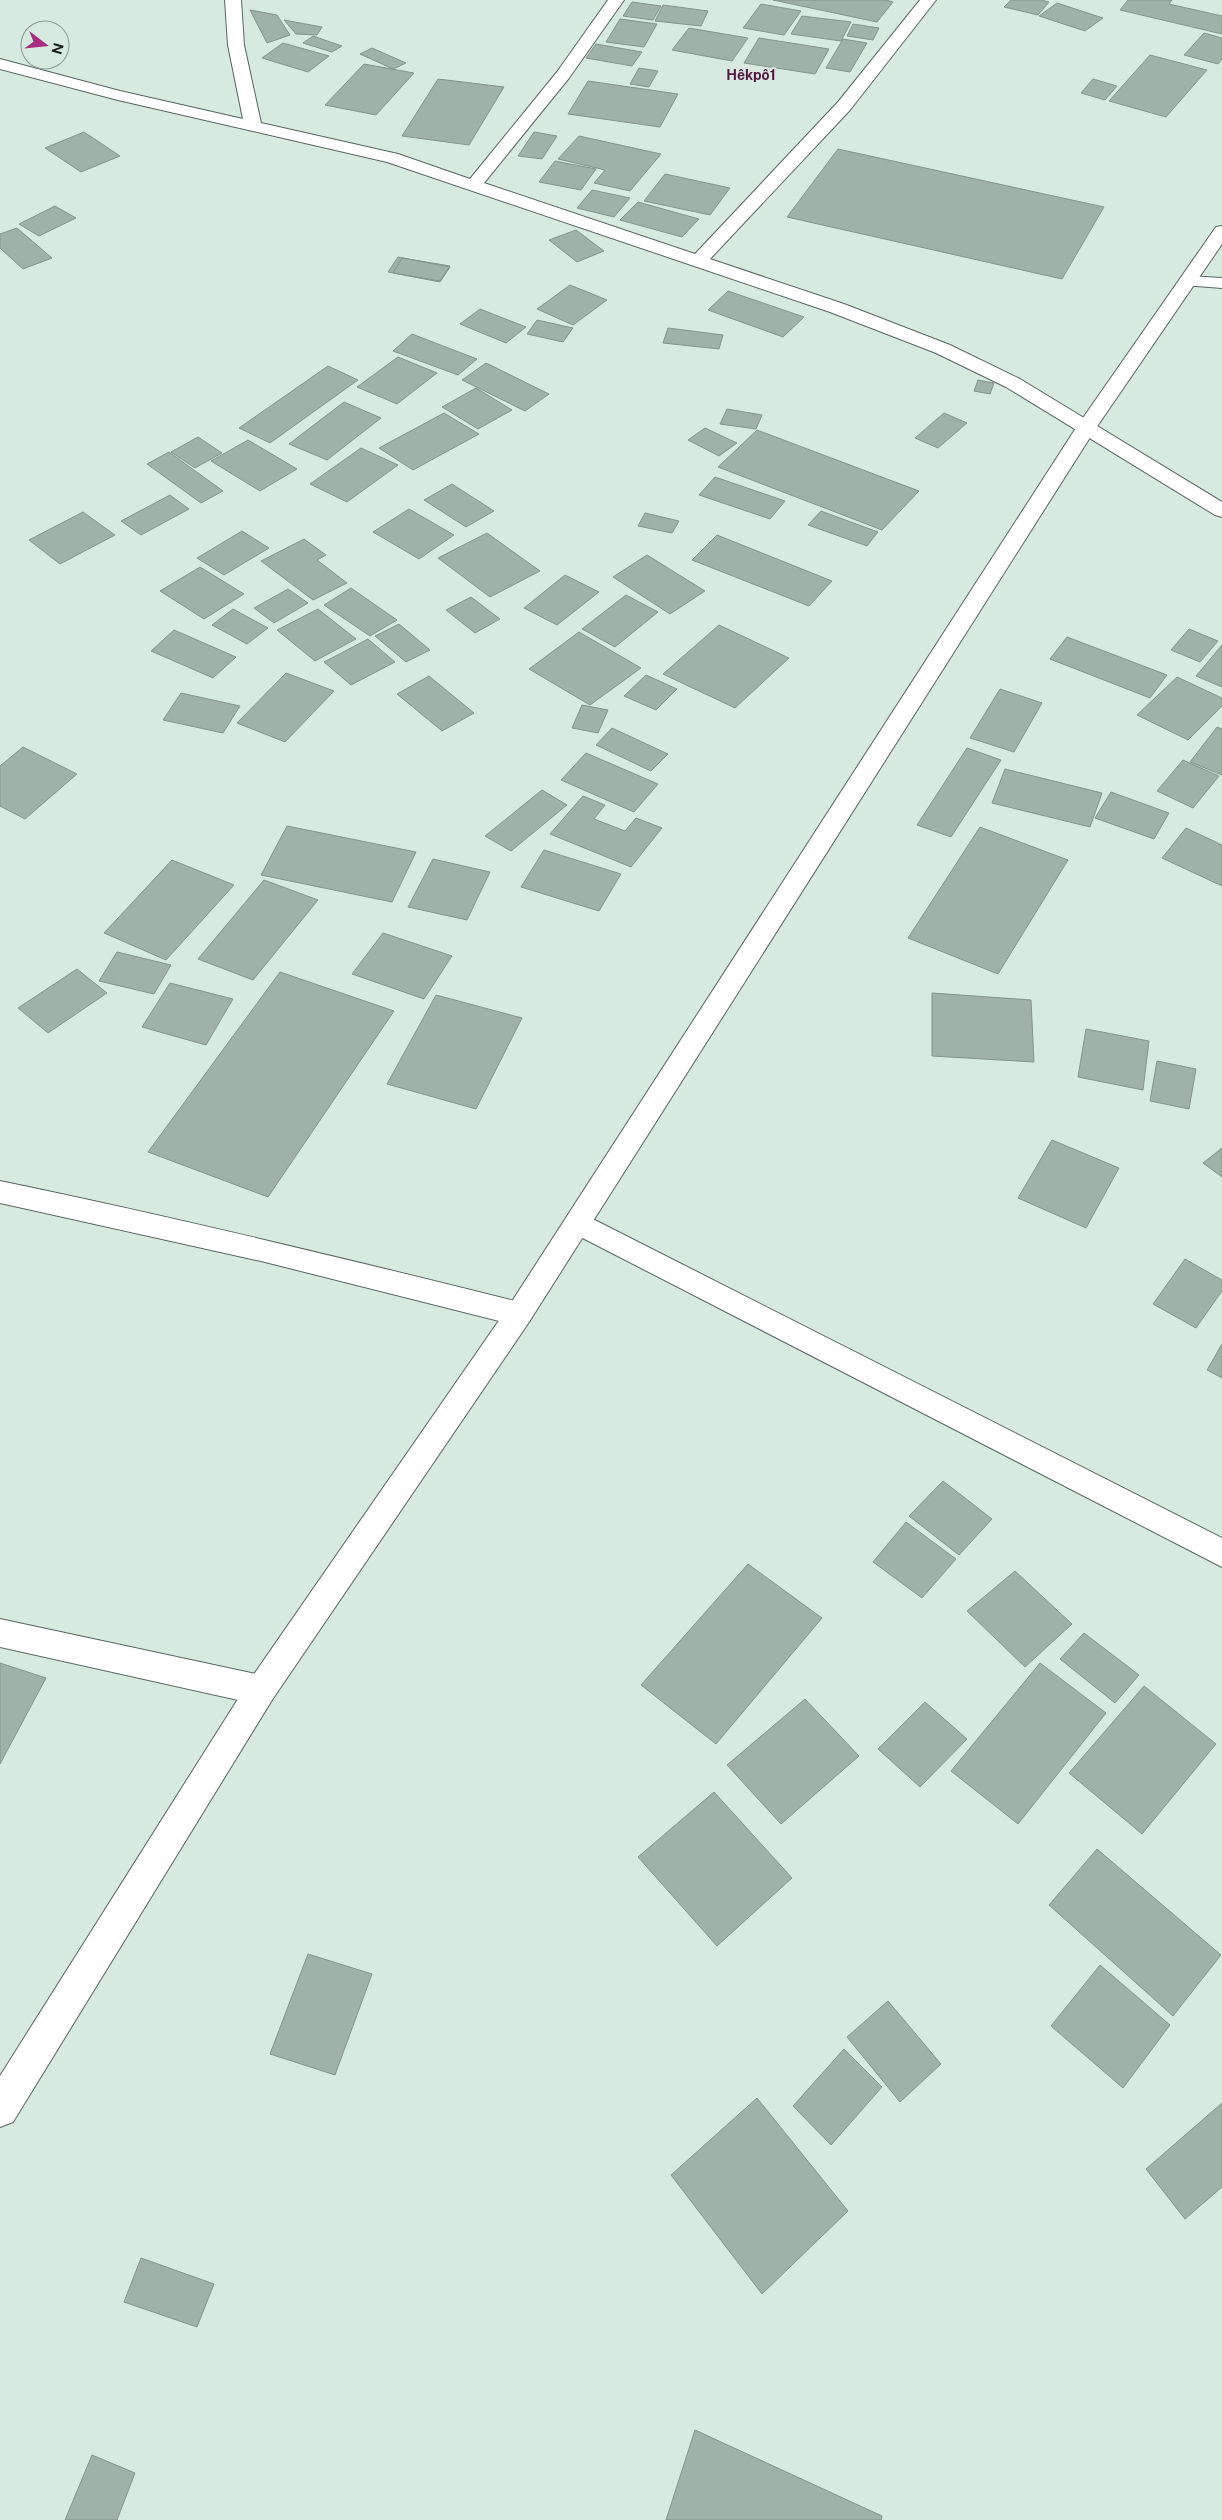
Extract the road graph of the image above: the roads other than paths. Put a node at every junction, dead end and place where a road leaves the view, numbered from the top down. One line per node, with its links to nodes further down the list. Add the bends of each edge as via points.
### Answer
1 (233, 0): 5 (street, via 236,45)
2 (616, 0): 6 (street, via 563,75)
3 (928, 0): 8 (street, via 844,106)
4 (0, 64): 5 (street)
5 (253, 125): 6 (street, via 392,158)
6 (473, 186): 8 (street)
7 (1222, 231): 9 (street)
8 (698, 261): 11 (street, via 837,308 943,349 1014,383)
9 (1189, 281): 10 (street); 11 (street)
10 (1222, 283)
11 (1086, 428): 12 (street); 14 (street)
12 (1222, 511)
13 (0, 1192): 15 (street, via 272,1252)
14 (578, 1223): 15 (street); 16 (street)
15 (519, 1314): 18 (street)
16 (1222, 1553)
17 (0, 1633): 18 (street)
18 (261, 1690): 19 (street)
19 (0, 2109)

